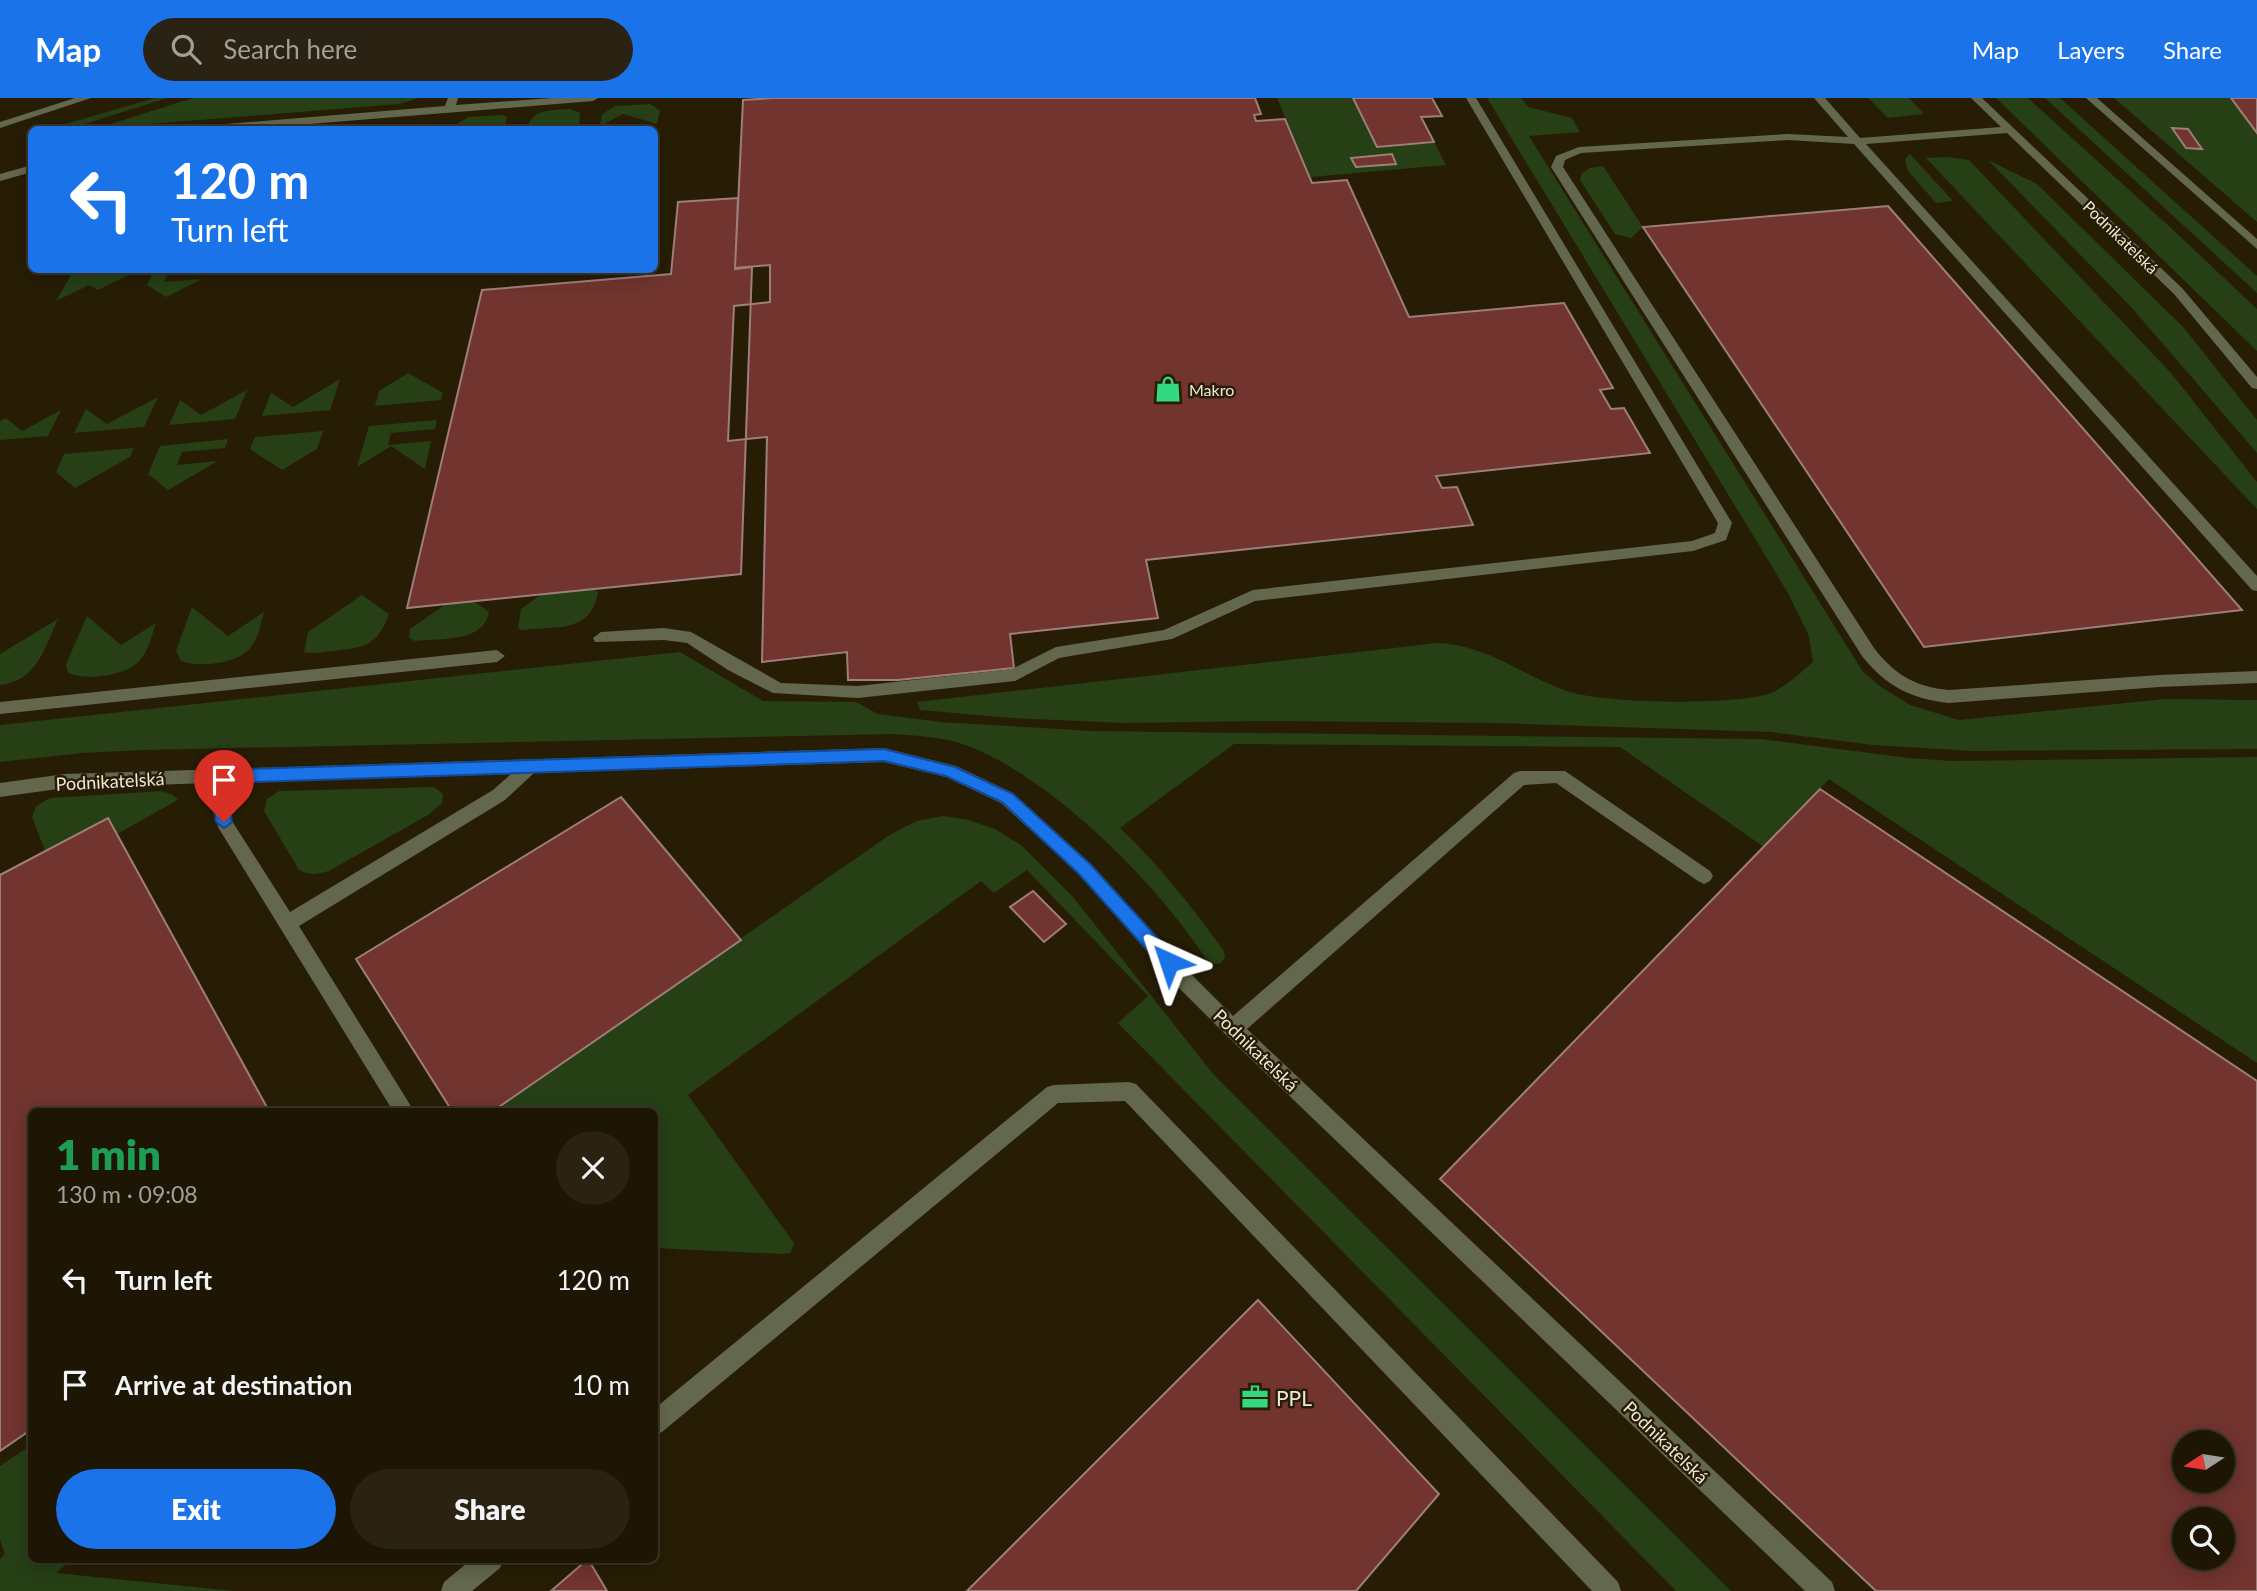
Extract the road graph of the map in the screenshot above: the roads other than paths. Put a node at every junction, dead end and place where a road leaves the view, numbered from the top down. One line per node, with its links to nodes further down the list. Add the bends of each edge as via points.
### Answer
1 (86, 98): 8 (street)
2 (593, 98): 7 (street)
3 (1471, 98): 17 (street, via 1725,523 1721,536 1693,546 1252,596 1167,635 1056,653 1015,675 858,692 779,689 691,638 664,634)
4 (1819, 98): 11 (street)
5 (1976, 98): 10 (street, Podnikatelská)
6 (2091, 98): 14 (street)
7 (451, 103): 9 (street)
8 (0, 125)
9 (229, 126)
10 (2009, 130): 11 (street); 15 (street, Podnikatelská, via 2178,291)
11 (1858, 141): 16 (street); 19 (street, via 1776,137 1578,150 1560,158 1557,167 1880,670 1936,697)
12 (28, 169): 13 (street)
13 (0, 178)
14 (2257, 245)
15 (2257, 385)
16 (2257, 586)
17 (601, 638)
18 (497, 656): 20 (street)
19 (2257, 677)
20 (0, 708)
21 (529, 767): 22 (street, Podnikatelská); 25 (street, via 499,795); 26 (street, Podnikatelská, via 884,755 950,771 1007,798 1085,869)
22 (217, 777): 23 (street, Podnikatelská, via 65,781); 25 (street, via 224,822)
23 (0, 790)
24 (1704, 876): 26 (street, via 1559,776 1520,778)
25 (288, 923): 27 (street)
26 (1233, 1029): 32 (street, Podnikatelská)
27 (402, 1108)
28 (658, 1421): 31 (street, via 1054,1094 1129,1091)
29 (486, 1563): 30 (street)
30 (453, 1591)
31 (1609, 1591)
32 (1823, 1591)

